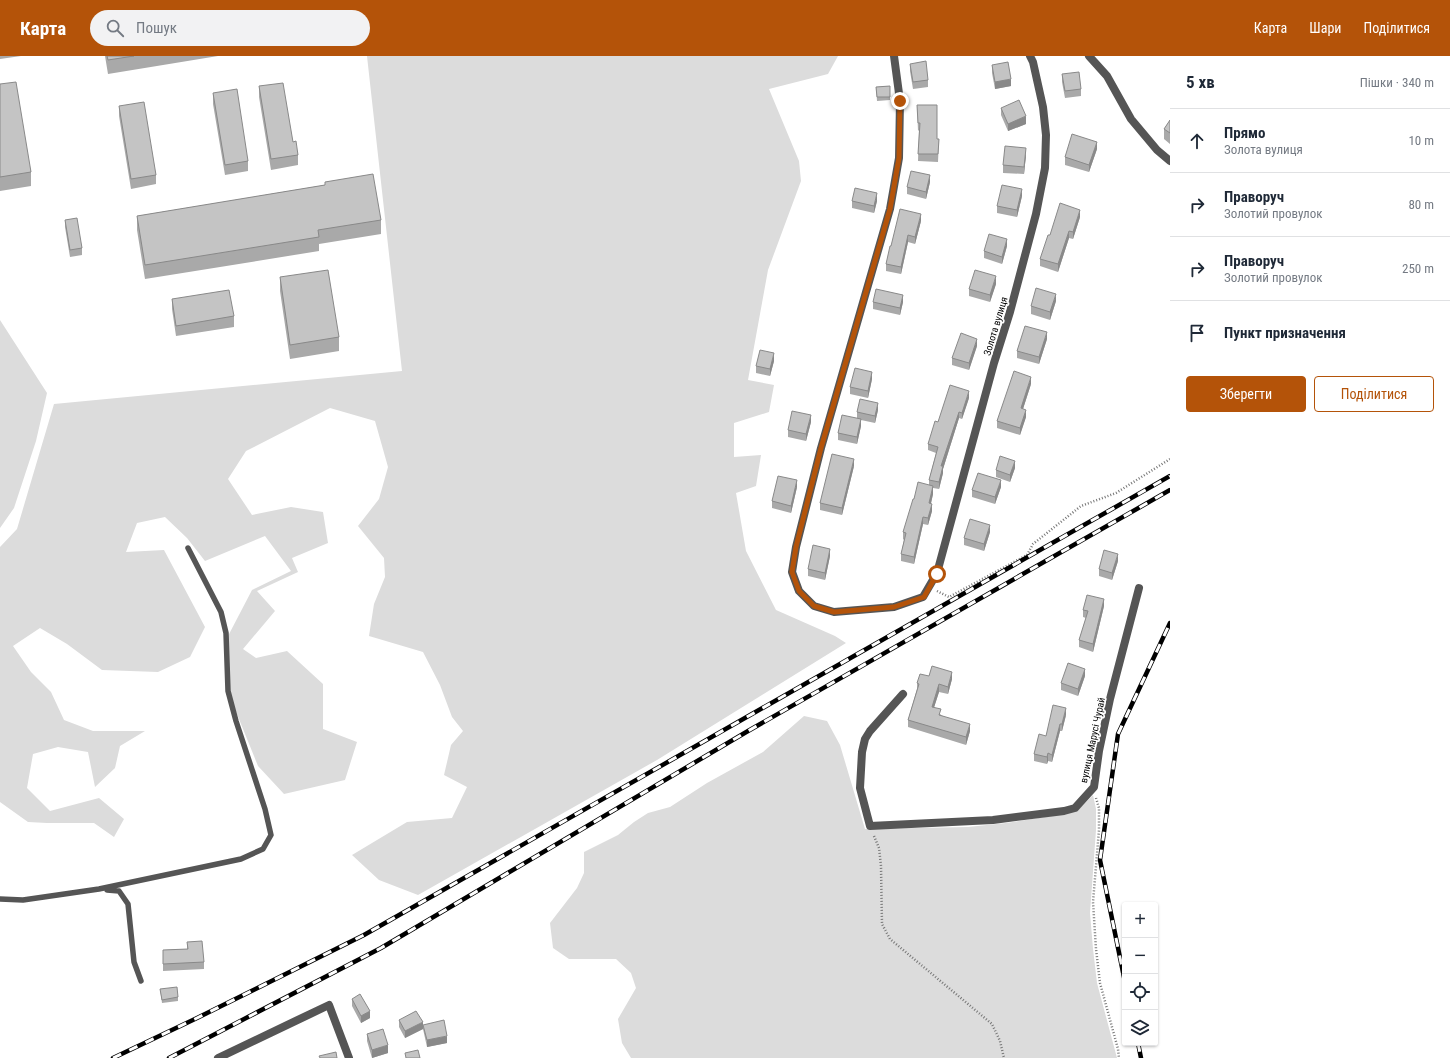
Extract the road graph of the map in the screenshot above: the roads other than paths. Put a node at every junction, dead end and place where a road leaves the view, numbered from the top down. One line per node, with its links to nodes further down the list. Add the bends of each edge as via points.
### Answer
1 (894, 56): 3 (street, Золота вулиця, via 900,101 899,158 890,209 821,448 792,572 799,591 814,606 834,612 894,607 924,597 937,574 1010,312 1036,214 1045,168 1046,136 1043,107)
2 (1089, 56): 4 (street, via 1107,76 1131,119 1157,150)
3 (1033, 58)
4 (1170, 161)
5 (188, 548): 8 (lane, via 221,612 226,632 228,691 271,835 263,849 241,859)
6 (1139, 588): 7 (street, вулиця Марусі Чурай, via 1110,699 1094,787 1075,808 993,820 870,826 860,788 865,739)
7 (903, 694)
8 (99, 889): 9 (lane, via 23,900); 10 (lane, via 119,890 128,904 134,962)
9 (0, 899)
10 (141, 982)
11 (218, 1058): 12 (street, via 329,1005)
12 (349, 1058)

